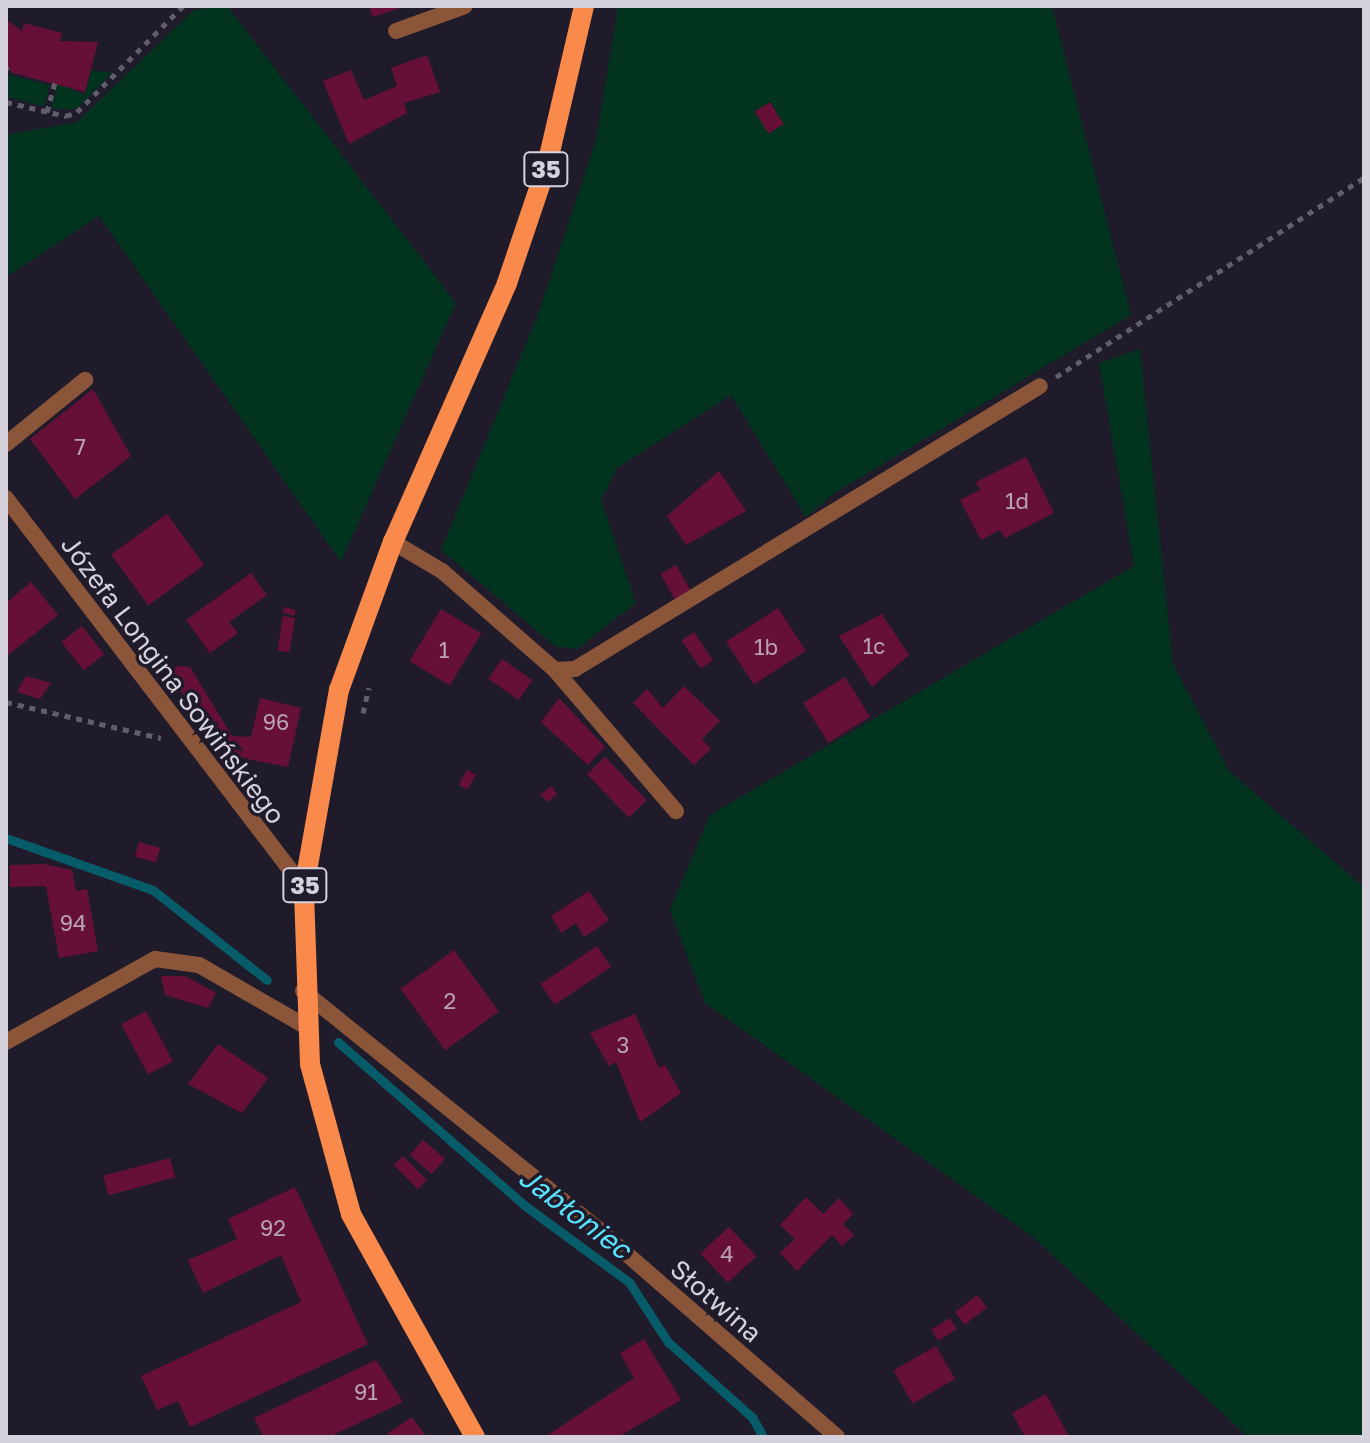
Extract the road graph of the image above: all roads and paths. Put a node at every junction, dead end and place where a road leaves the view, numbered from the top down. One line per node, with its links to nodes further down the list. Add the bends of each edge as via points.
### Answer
1 (183, 6): 7 (path, via 77,112)
2 (465, 6): 4 (street)
3 (584, 6): 13 (main road, 35, via 547,165 489,327)
4 (396, 31)
5 (56, 79): 7 (path)
6 (6, 102): 7 (path)
7 (47, 112)
8 (1364, 178): 10 (path)
9 (85, 380): 11 (street)
10 (1040, 386): 14 (street, via 625,641 575,669)
11 (6, 444)
12 (6, 498): 18 (street, Józefa Longina Sowińskiego)
13 (393, 542): 14 (street, via 442,571); 20 (main road, 35, via 339,690)
14 (555, 670): 19 (street)
15 (370, 681): 17 (path)
16 (6, 702): 18 (path)
17 (361, 723)
18 (189, 744): 20 (street, Józefa Longina Sowińskiego)
19 (676, 811)
20 (304, 888): 21 (main road, 35)
21 (303, 991): 22 (main road, 35); 25 (street, Słotwina, via 598,1229)
22 (305, 1026): 23 (street, via 199,965 155,959); 24 (main road, 35, via 351,1214)
23 (6, 1042)
24 (475, 1437)
25 (837, 1437)

